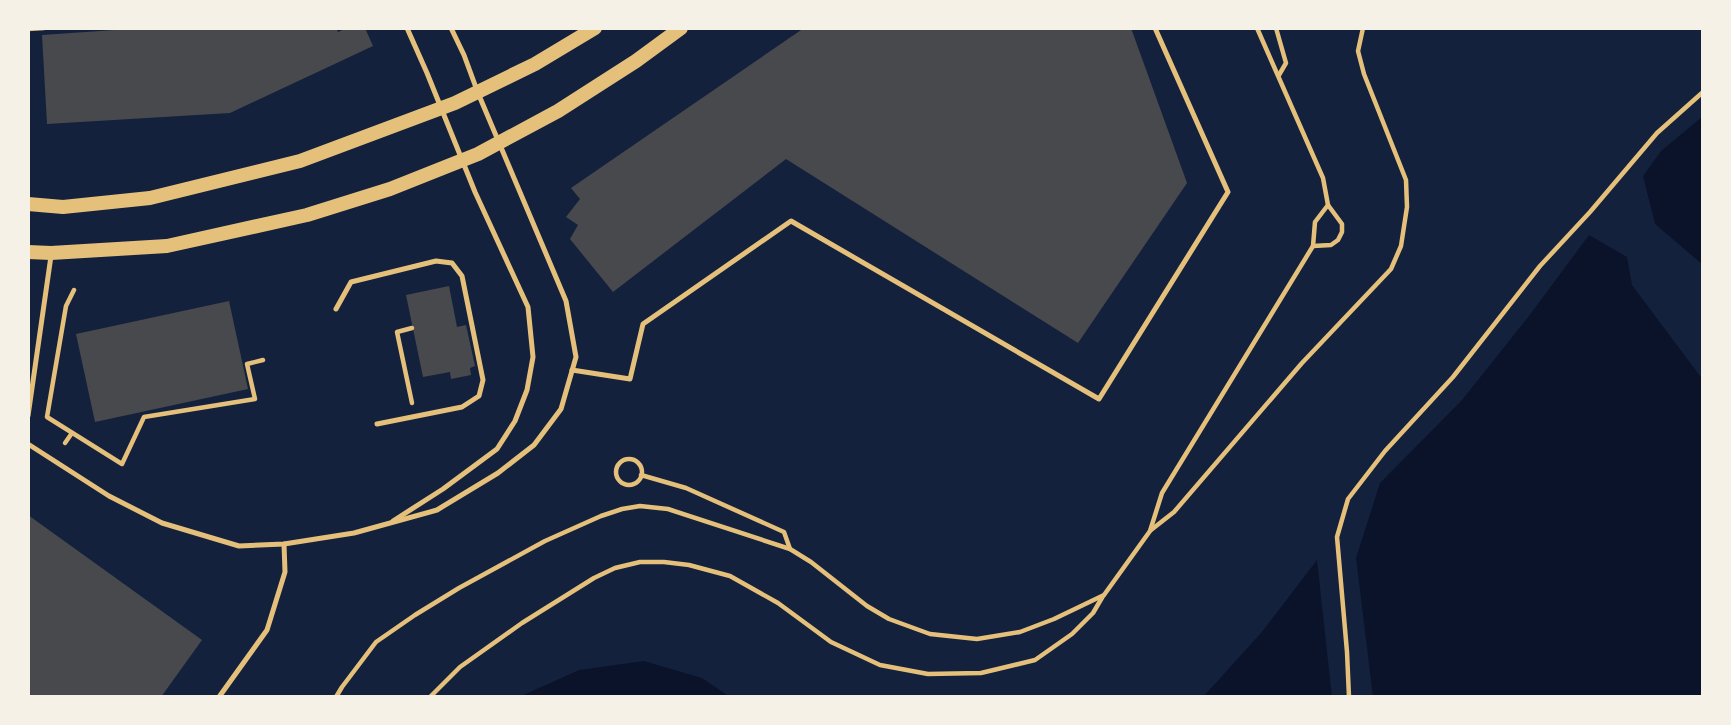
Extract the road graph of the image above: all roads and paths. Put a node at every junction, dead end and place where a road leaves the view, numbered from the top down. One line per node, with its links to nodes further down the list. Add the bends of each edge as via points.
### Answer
1 (44, 28): 10 (path)
2 (407, 28): 14 (lane)
3 (451, 28): 13 (lane)
4 (595, 28): 13 (main road)
5 (681, 28): 15 (main road, via 569,104)
6 (1155, 28): 26 (lane, via 1228,192 1099,399 790,221 643,324 630,379)
7 (1257, 28): 11 (path)
8 (1276, 28): 11 (path, via 1286,63)
9 (1363, 28): 35 (path, via 1358,51 1364,74 1406,180 1401,246 1391,269 1174,512)
10 (28, 29)
11 (1279, 75): 18 (path, via 1323,178)
12 (1703, 92): 42 (path, via 1657,133 1540,267 1348,499 1337,537)
13 (478, 93): 14 (main road); 15 (lane)
14 (441, 108): 16 (lane); 17 (main road, via 300,161 150,198 63,207)
15 (500, 142): 16 (main road); 26 (lane, via 566,301 576,357)
16 (464, 161): 21 (main road, via 295,218 167,246); 34 (lane, via 528,307 533,357 527,390 497,449)
17 (28, 204)
18 (1328, 205): 19 (path, via 1315,222); 19 (path, via 1342,224 1342,232 1331,246)
19 (1313, 246): 35 (path, via 1163,493)
20 (28, 252): 21 (main road)
21 (51, 253): 28 (lane)
22 (74, 290): 30 (path, via 65,306 47,417)
23 (336, 309): 29 (lane, via 351,282 436,261 452,263 461,276 483,380 479,396 462,407)
24 (412, 328): 27 (path, via 397,332)
25 (263, 360): 30 (path, via 247,364 255,399 144,416 122,464)
26 (572, 370): 34 (lane, via 561,409 534,445 437,510)
27 (412, 404)
28 (28, 416)
29 (377, 424)
30 (72, 433): 31 (path)
31 (65, 443)
32 (28, 444): 36 (lane, via 109,496 162,523 239,546)
33 (641, 475): 33 (path, via 640,465 633,459 617,466 616,476 623,484 635,484); 37 (path, via 686,488 783,532)
34 (386, 525): 36 (lane)
35 (1150, 531): 38 (path)
36 (284, 544): 39 (lane, via 285,572 267,630)
37 (790, 550): 38 (path, via 888,619 930,634 977,639 1020,632); 40 (path, via 668,509 640,506 600,516 545,541 415,615 376,642)
38 (1104, 595): 41 (path, via 1072,634 1035,660 981,673 928,674 880,666 831,642 778,603 730,576 690,565 640,562 594,578 522,623 460,667)
39 (219, 697)
40 (336, 697)
41 (430, 697)
42 (1349, 697)

